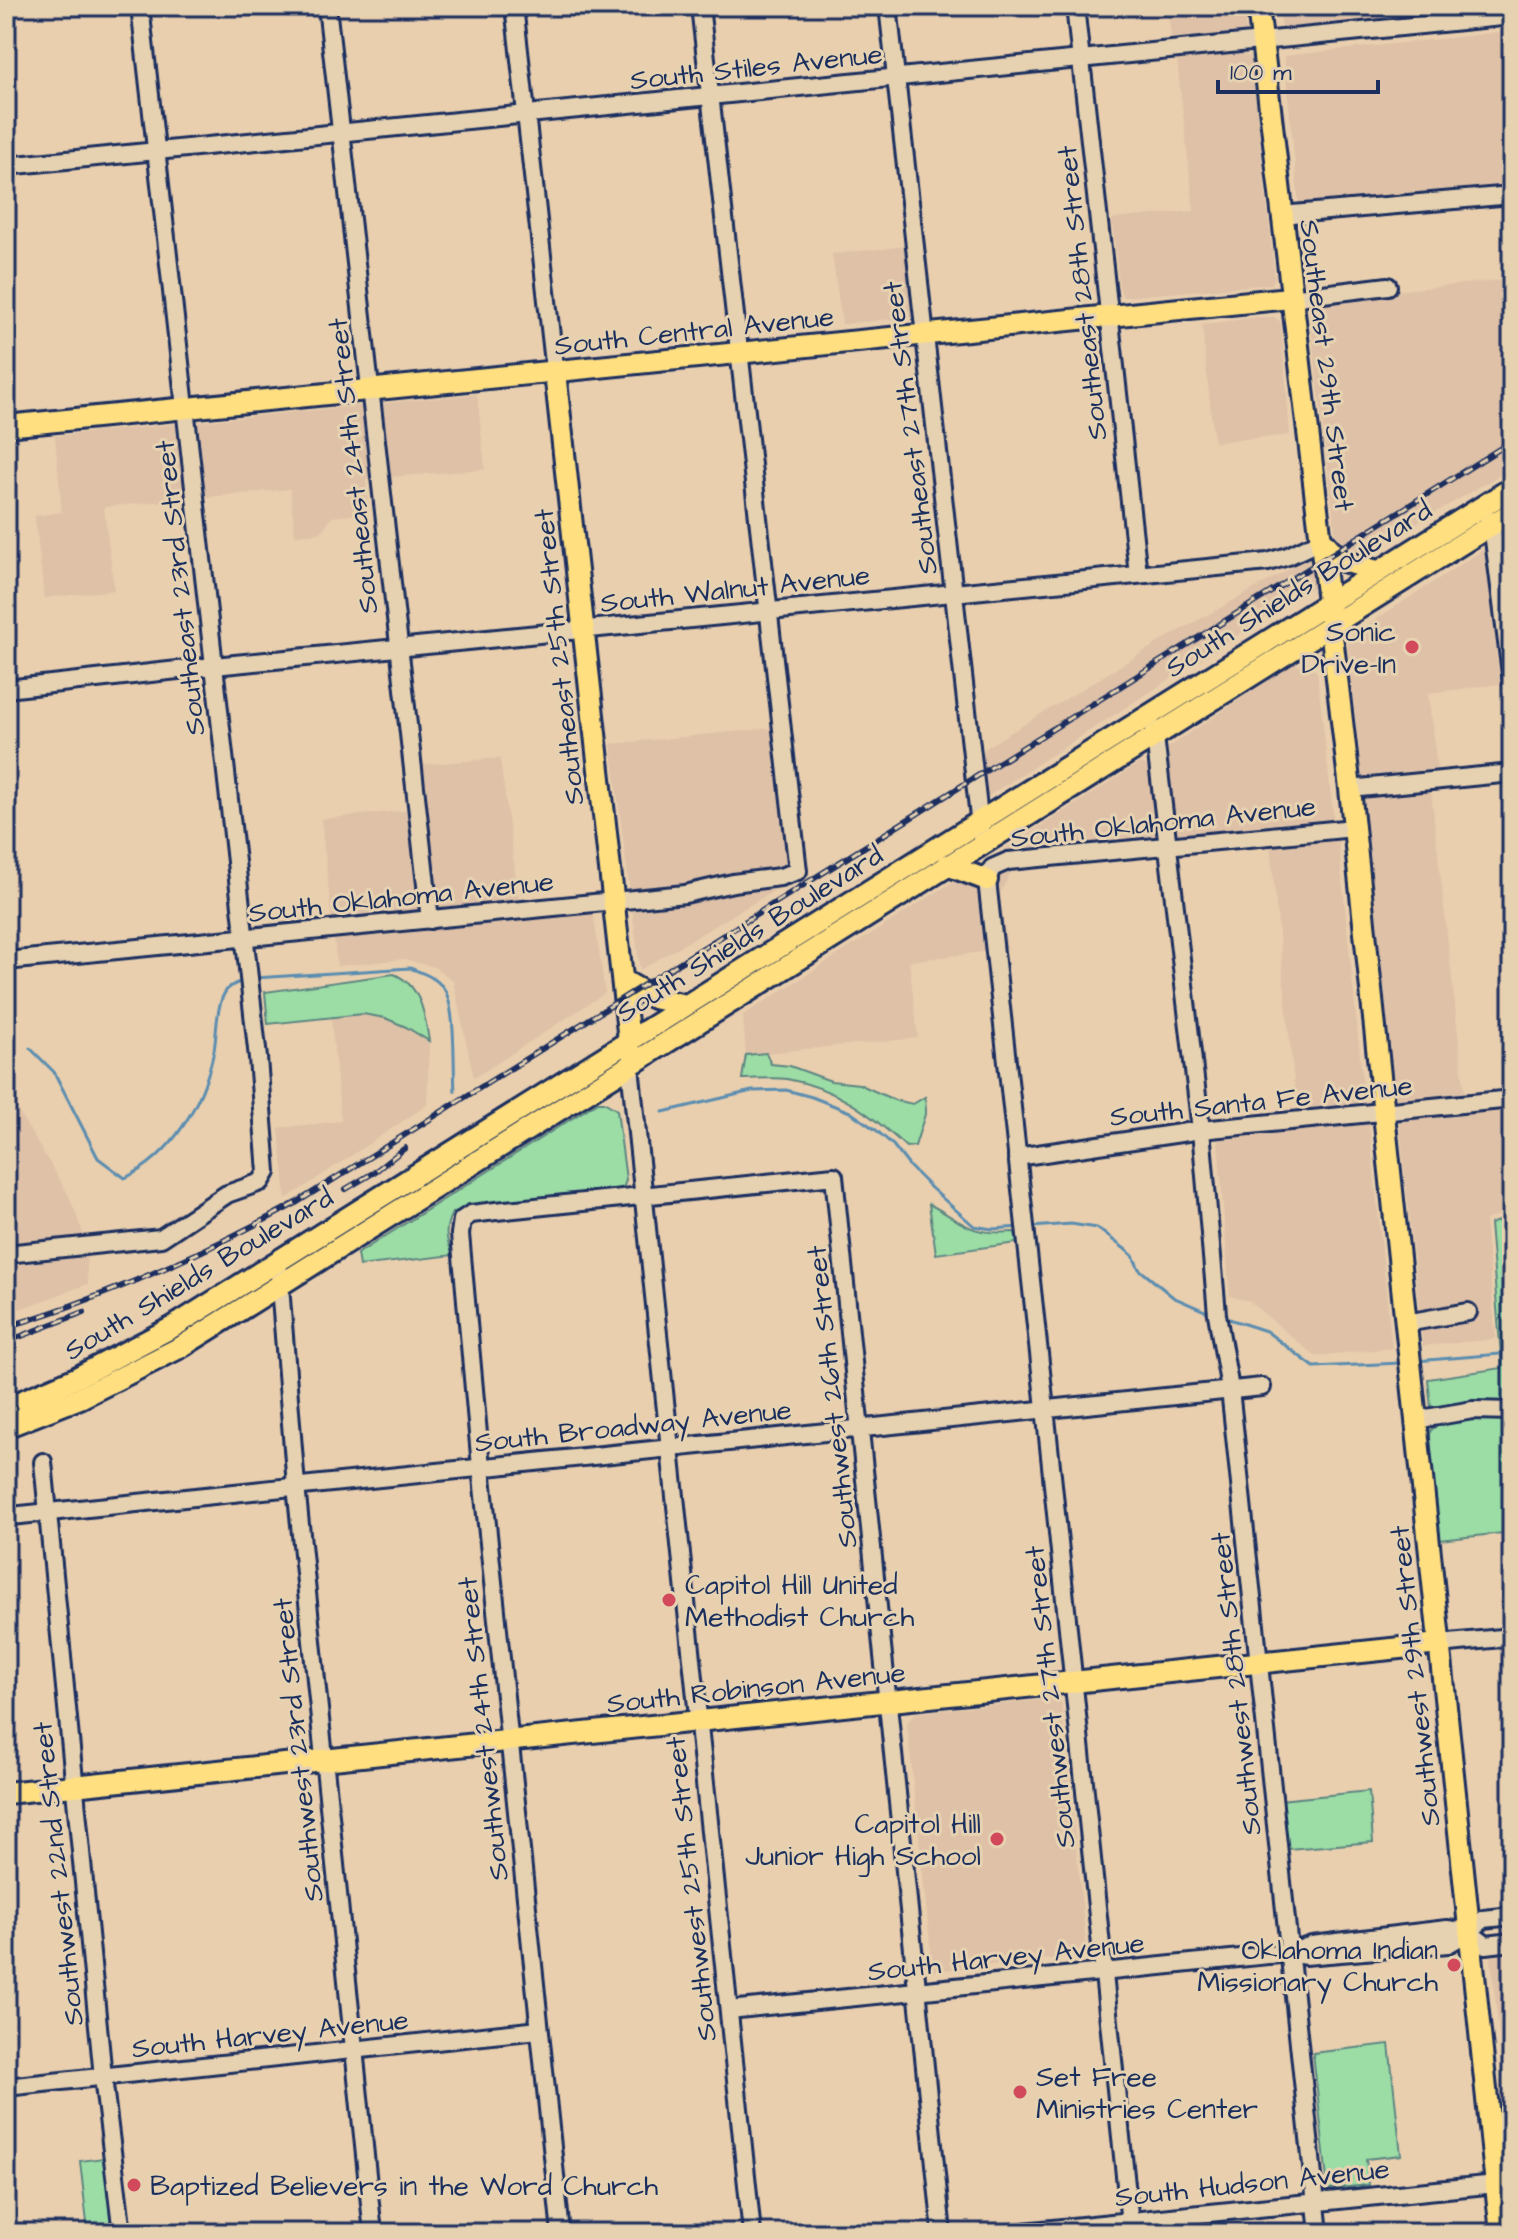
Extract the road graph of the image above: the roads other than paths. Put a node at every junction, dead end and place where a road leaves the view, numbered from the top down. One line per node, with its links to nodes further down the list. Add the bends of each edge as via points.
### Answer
1 (140, 6): 15 (street, Southeast 23rd Street)
2 (327, 6): 14 (street, Southeast 24th Street)
3 (514, 6): 13 (street, Southeast 25th Street)
4 (700, 6): 12 (street)
5 (888, 6): 11 (street, Southeast 27th Street)
6 (1075, 6): 10 (street, Southeast 28th Street)
7 (1258, 6): 9 (main road, Southeast 29th Street)
8 (1512, 16): 9 (street, South Stiles Avenue)
9 (1262, 41): 10 (street, South Stiles Avenue); 18 (main road, Southeast 29th Street)
10 (1081, 60): 11 (street, South Stiles Avenue); 21 (street, Southeast 28th Street)
11 (896, 78): 12 (street, South Stiles Avenue); 22 (street, Southeast 27th Street)
12 (710, 96): 13 (street, South Stiles Avenue); 23 (street)
13 (526, 115): 14 (street, South Stiles Avenue); 24 (street, Southeast 25th Street)
14 (341, 133): 15 (street, South Stiles Avenue); 25 (street, Southeast 24th Street)
15 (156, 150): 16 (street, South Stiles Avenue); 26 (street, Southeast 23rd Street)
16 (6, 166)
17 (1512, 195): 18 (street)
18 (1281, 215): 20 (main road, Southeast 29th Street)
19 (1388, 286): 20 (street, South Central Avenue)
20 (1290, 298): 21 (main road, South Central Avenue); 31 (main road, Southeast 29th Street)
21 (1110, 317): 22 (main road, South Central Avenue); 33 (street, Southeast 28th Street)
22 (925, 335): 23 (main road, South Central Avenue); 34 (street, Southeast 27th Street)
23 (740, 354): 24 (main road, South Central Avenue); 36 (street)
24 (555, 372): 25 (main road, South Central Avenue); 38 (main road, Southeast 25th Street)
25 (370, 391): 26 (main road, South Central Avenue); 39 (street, Southeast 24th Street)
26 (185, 409): 27 (main road, South Central Avenue); 40 (street, Southeast 23rd Street)
27 (6, 426)
28 (1512, 488): 30 (main road, South Shields Boulevard)
29 (1512, 512): 30 (main road, South Shields Boulevard)
30 (1486, 516): 32 (main road, South Shields Boulevard); 37 (main road, South Shields Boulevard); 41 (street)
31 (1322, 540): 32 (main road, via 1340,560); 33 (street, South Walnut Avenue, via 1268,562); 35 (main road, Southeast 29th Street)
32 (1377, 571): 35 (main road, South Shields Boulevard)
33 (1138, 574): 34 (street, South Walnut Avenue)
34 (955, 593): 36 (street, South Walnut Avenue); 47 (street, Southeast 27th Street)
35 (1329, 601): 37 (main road, Southeast 29th Street); 43 (main road, South Shields Boulevard)
36 (769, 611): 38 (street, South Walnut Avenue); 53 (street, South Oklahoma Avenue, via 798,871 685,894)
37 (1331, 624): 44 (main road, South Shields Boulevard); 46 (main road, Southeast 29th Street)
38 (583, 629): 39 (street, South Walnut Avenue); 53 (main road, Southeast 25th Street)
39 (398, 648): 40 (street, South Walnut Avenue); 54 (street, Southeast 24th Street)
40 (214, 666): 42 (street, South Walnut Avenue); 55 (street, Southeast 23rd Street)
41 (1512, 682)
42 (6, 689)
43 (1152, 712): 44 (street); 47 (main road, South Shields Boulevard)
44 (1155, 736): 49 (main road, South Shields Boulevard); 50 (street)
45 (1512, 773): 46 (street, South Oklahoma Avenue)
46 (1350, 789): 48 (main road, Southeast 29th Street)
47 (979, 821): 49 (street, Southeast 27th Street); 56 (main road, South Shields Boulevard)
48 (1354, 828): 50 (street, South Oklahoma Avenue); 64 (main road, Southeast 29th Street)
49 (982, 844): 51 (main road, South Shields Boulevard)
50 (1169, 847): 52 (street, South Oklahoma Avenue, via 1003,862 992,868); 65 (street)
51 (947, 865): 52 (main road); 57 (main road, South Shields Boulevard)
52 (987, 880): 66 (street)
53 (614, 901): 54 (street, South Oklahoma Avenue); 59 (main road, Southeast 25th Street)
54 (430, 920): 55 (street, South Oklahoma Avenue)
55 (244, 938): 58 (street, South Oklahoma Avenue); 68 (street, Southeast 23rd Street, via 268,1165 261,1182 227,1194 161,1238)
56 (791, 939): 57 (main road); 60 (main road, South Shields Boulevard)
57 (803, 957): 62 (main road, South Shields Boulevard)
58 (6, 961)
59 (624, 981): 60 (main road, via 654,998); 61 (main road, Southeast 25th Street)
60 (685, 1005): 61 (main road, South Shields Boulevard)
61 (630, 1041): 62 (main road, Southeast 25th Street); 69 (main road, South Shields Boulevard)
62 (630, 1066): 67 (street, Southeast 25th Street); 70 (main road, South Shields Boulevard)
63 (1512, 1099): 64 (street, South Santa Fe Avenue)
64 (1383, 1112): 65 (street, South Santa Fe Avenue); 73 (main road, Southwest 29th Street)
65 (1201, 1130): 66 (street, South Santa Fe Avenue); 75 (street, Southwest 28th Street, via 1217,1314)
66 (1017, 1157): 77 (street, Southwest 27th Street)
67 (644, 1196): 71 (street, Southeast 25th Street); 81 (street, Southwest 26th Street, via 834,1176); 84 (street, Southwest 24th Street, via 471,1214 462,1220)
68 (6, 1254)
69 (278, 1261): 70 (street, Southwest 23rd Street); 76 (main road, South Shields Boulevard, via 130,1351)
70 (280, 1285): 80 (main road, South Shields Boulevard, via 138,1370); 85 (street, Southwest 23rd Street)
71 (656, 1302): 82 (street, Southwest 25th Street)
72 (1468, 1312): 73 (street)
73 (1406, 1330): 79 (main road, Southwest 29th Street)
74 (1262, 1387): 75 (street, South Broadway Avenue)
75 (1230, 1389): 77 (street, South Broadway Avenue); 90 (street, Southwest 28th Street)
76 (6, 1408)
77 (1045, 1408): 81 (street, South Broadway Avenue); 91 (street, Southwest 27th Street)
78 (1512, 1411): 79 (street, via 1473,1410)
79 (1415, 1420): 89 (main road, Southwest 29th Street)
80 (6, 1427)
81 (860, 1427): 82 (street, South Broadway Avenue); 92 (street, Southwest 26th Street)
82 (671, 1447): 84 (street, South Broadway Avenue); 93 (street, Southwest 25th Street)
83 (43, 1462): 86 (street, Southwest 22nd Street)
84 (481, 1467): 85 (street, South Broadway Avenue); 94 (street, Southwest 24th Street)
85 (296, 1486): 86 (street, South Broadway Avenue); 95 (street, Southwest 23rd Street)
86 (47, 1511): 87 (street, South Broadway Avenue); 96 (street, Southwest 22nd Street)
87 (11, 1516)
88 (1512, 1637): 89 (street, South Robinson Avenue)
89 (1439, 1644): 90 (main road, South Robinson Avenue); 99 (main road, Southwest 29th Street)
90 (1259, 1662): 91 (main road, South Robinson Avenue); 101 (street, Southwest 28th Street)
91 (1074, 1681): 92 (main road, South Robinson Avenue); 102 (street, Southwest 27th Street)
92 (889, 1702): 93 (main road, South Robinson Avenue); 103 (street, Southwest 26th Street)
93 (699, 1722): 94 (main road, South Robinson Avenue); 104 (street, Southwest 25th Street)
94 (510, 1741): 95 (main road, South Robinson Avenue); 105 (street, Southwest 24th Street)
95 (324, 1760): 96 (main road, South Robinson Avenue); 106 (street, Southwest 23rd Street)
96 (75, 1786): 97 (main road, South Robinson Avenue); 107 (street, Southwest 22nd Street)
97 (6, 1793)
98 (1512, 1916): 99 (street, South Harvey Avenue, via 1484,1919)
99 (1469, 1932): 100 (street, via 1486,1945); 101 (street, South Harvey Avenue, via 1448,1944); 109 (main road, Southwest 29th Street)
100 (1512, 1942)
101 (1289, 1953): 102 (street, South Harvey Avenue); 110 (street, Southwest 28th Street)
102 (1104, 1972): 103 (street, South Harvey Avenue); 111 (street, Southwest 27th Street)
103 (919, 1991): 104 (street, South Harvey Avenue); 116 (street, Southwest 26th Street)
104 (729, 2010): 115 (street, Southwest 25th Street)
105 (539, 2030): 106 (street, South Harvey Avenue); 114 (street, Southwest 24th Street)
106 (354, 2050): 107 (street, South Harvey Avenue); 113 (street, Southwest 23rd Street)
107 (103, 2077): 108 (street, South Harvey Avenue); 112 (street, Southwest 22nd Street)
108 (6, 2087)
109 (1496, 2184): 110 (street, South Hudson Avenue); 119 (main road, Southwest 29th Street)
110 (1315, 2203): 111 (street, South Hudson Avenue); 118 (street, Southwest 28th Street)
111 (1131, 2227): 117 (street, South Hudson Avenue)
112 (122, 2233)
113 (373, 2233)
114 (561, 2233)
115 (752, 2233)
116 (942, 2233)
117 (1013, 2233)
118 (1319, 2233)
119 (1501, 2233)

